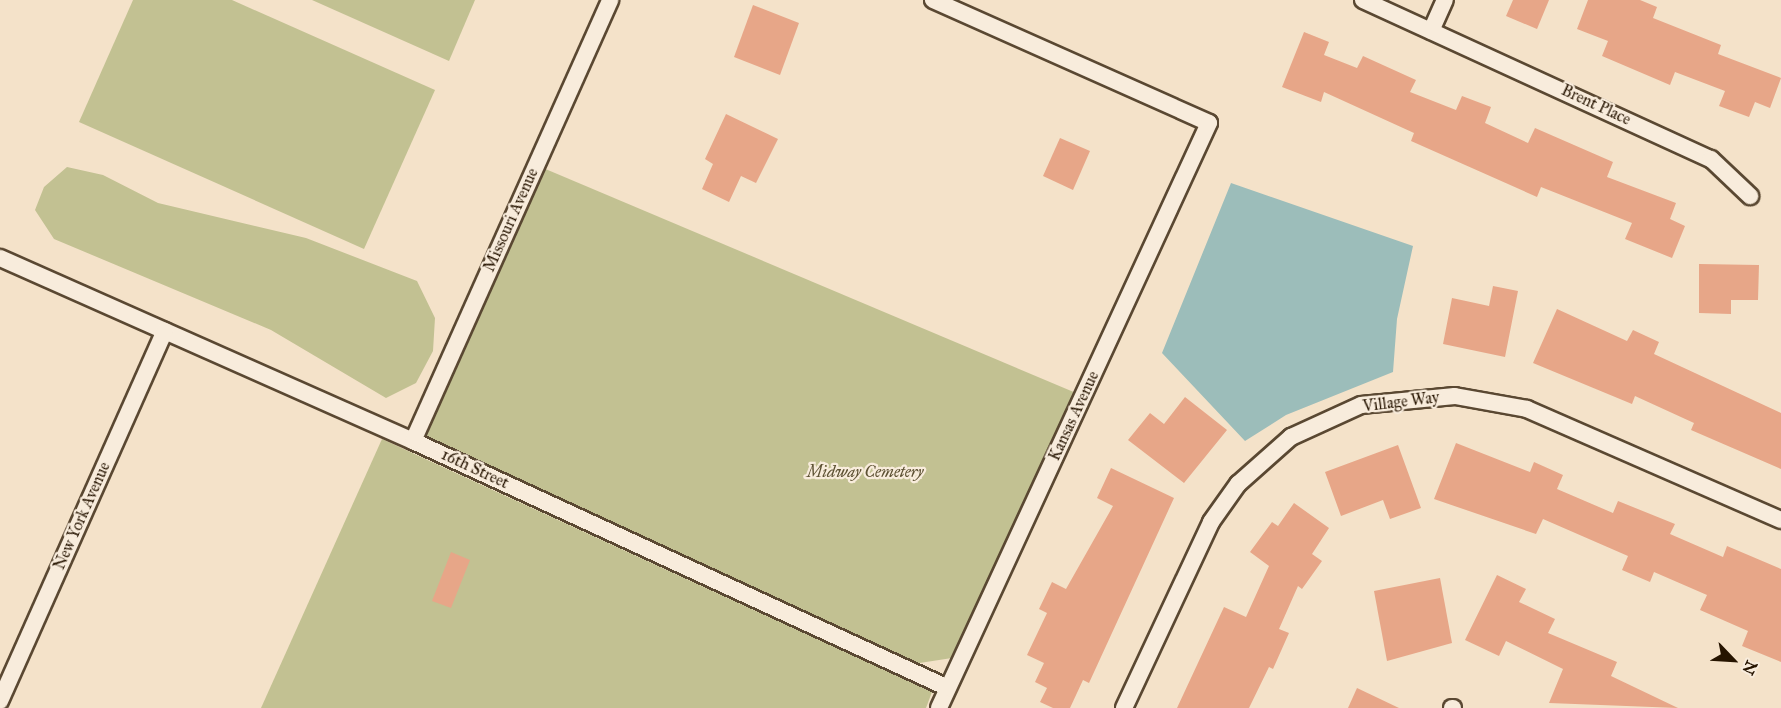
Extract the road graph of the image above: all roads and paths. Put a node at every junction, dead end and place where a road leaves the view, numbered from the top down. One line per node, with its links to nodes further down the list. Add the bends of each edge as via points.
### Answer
1 (610, 0): 9 (street, Missouri Avenue)
2 (933, 0): 11 (street, Kansas Avenue, via 1209,123)
3 (1363, 0): 5 (street, Brent Place)
4 (1445, 0): 5 (street)
5 (1431, 31): 6 (street, Brent Place, via 1712,159)
6 (1750, 196)
7 (0, 258): 8 (street, 16th Street)
8 (165, 331): 9 (street, 16th Street); 12 (street, New York Avenue)
9 (413, 441): 11 (street, 16th Street)
10 (1781, 520): 14 (street, Village Way, via 1527,409 1455,396 1361,405 1291,437 1238,484 1211,522)
11 (948, 688): 13 (street, Kansas Avenue)
12 (0, 701)
13 (939, 708)
14 (1124, 708)

